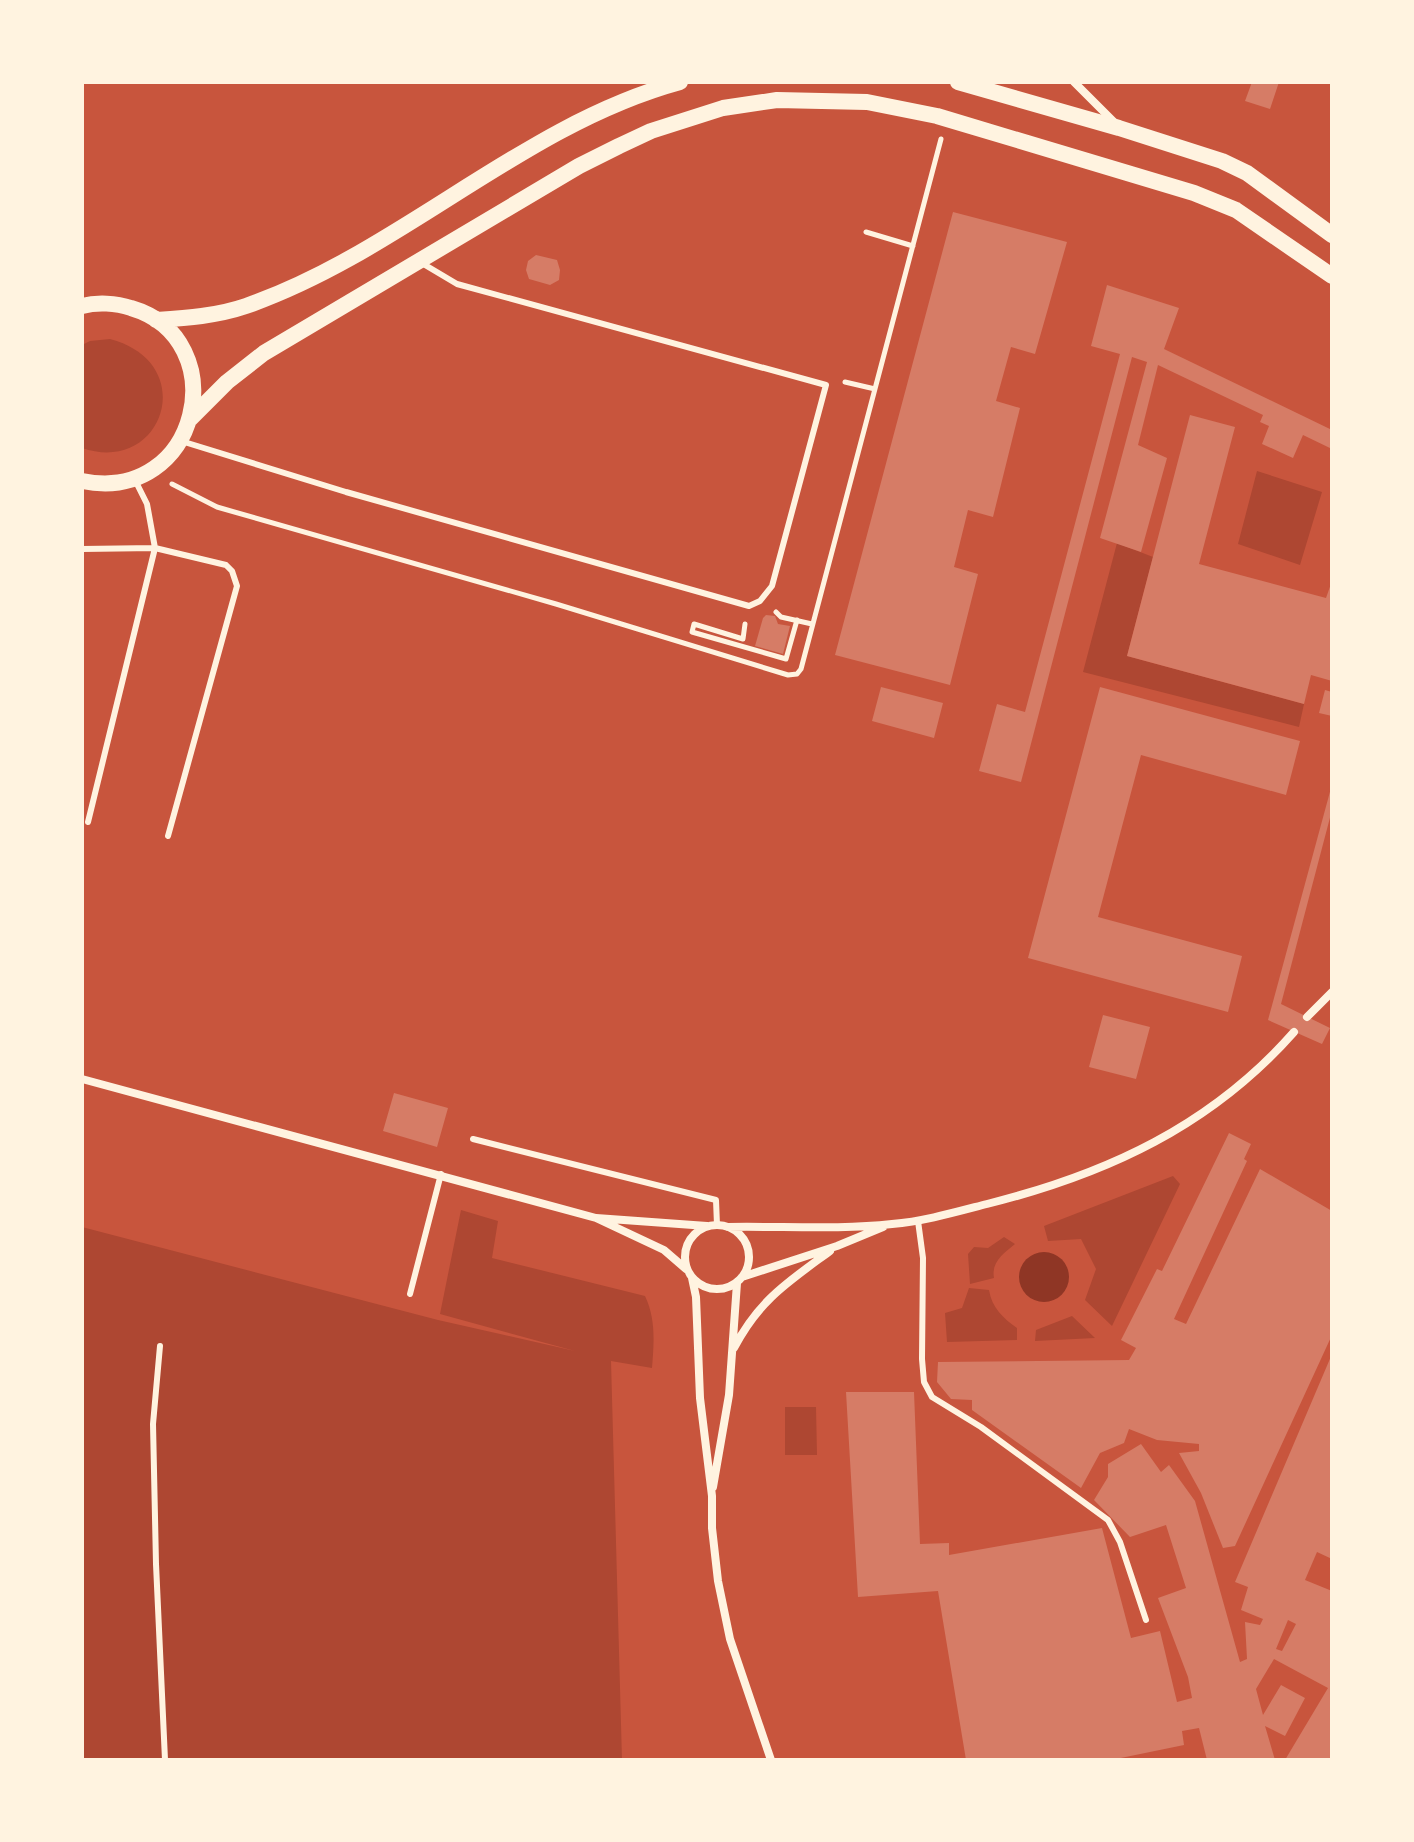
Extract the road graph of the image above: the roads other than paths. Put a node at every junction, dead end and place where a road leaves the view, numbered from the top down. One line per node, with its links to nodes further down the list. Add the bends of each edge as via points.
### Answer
1 (680, 82): 9 (main road, via 565,128 416,220 287,289 245,307)
2 (958, 82): 4 (main road)
3 (1074, 82): 4 (street)
4 (1119, 128): 5 (main road, via 1247,173)
5 (1332, 235)
6 (420, 262): 7 (main road, via 579,166 651,131 723,108 806,100 867,102 937,116 1194,193 1236,210); 10 (main road, via 264,353); 11 (lane, via 457,284 826,385 772,586 760,601 749,606 623,572)
7 (1332, 276)
8 (82, 306): 9 (main road, via 118,304)
9 (156, 320): 10 (main road, via 176,339 189,364 194,391)
10 (190, 419): 11 (main road)
11 (181, 441): 12 (main road)
12 (142, 475): 13 (main road, via 110,484); 14 (lane)
13 (82, 481)
14 (155, 548): 15 (lane); 16 (lane); 17 (lane, via 226,565 237,586)
15 (82, 549)
16 (88, 822)
17 (168, 836)
18 (1332, 992): 19 (street)
19 (1307, 1017)
20 (1294, 1032): 25 (street, via 1228,1095 1135,1154 1037,1191)
21 (82, 1079): 23 (street)
22 (473, 1139): 26 (lane, via 716,1200)
23 (441, 1174): 24 (street); 34 (lane)
24 (596, 1218): 28 (street); 31 (street, via 664,1250)
25 (918, 1221): 27 (street); 38 (lane, via 922,1359 932,1397 1108,1520)
26 (717, 1225): 28 (street); 29 (street)
27 (887, 1225): 29 (street); 30 (street)
28 (707, 1226): 31 (street, via 685,1248)
29 (728, 1227): 33 (street, via 748,1249)
30 (837, 1246): 33 (street); 36 (street, via 761,1306)
31 (686, 1269): 32 (street)
32 (692, 1278): 33 (street, via 718,1290); 37 (street)
33 (740, 1280): 36 (street)
34 (410, 1294)
35 (160, 1346): 39 (lane, via 153,1424)
36 (732, 1352): 37 (street)
37 (712, 1496): 40 (street, via 718,1581 730,1639)
38 (1146, 1620)
39 (165, 1760)
40 (771, 1760)

